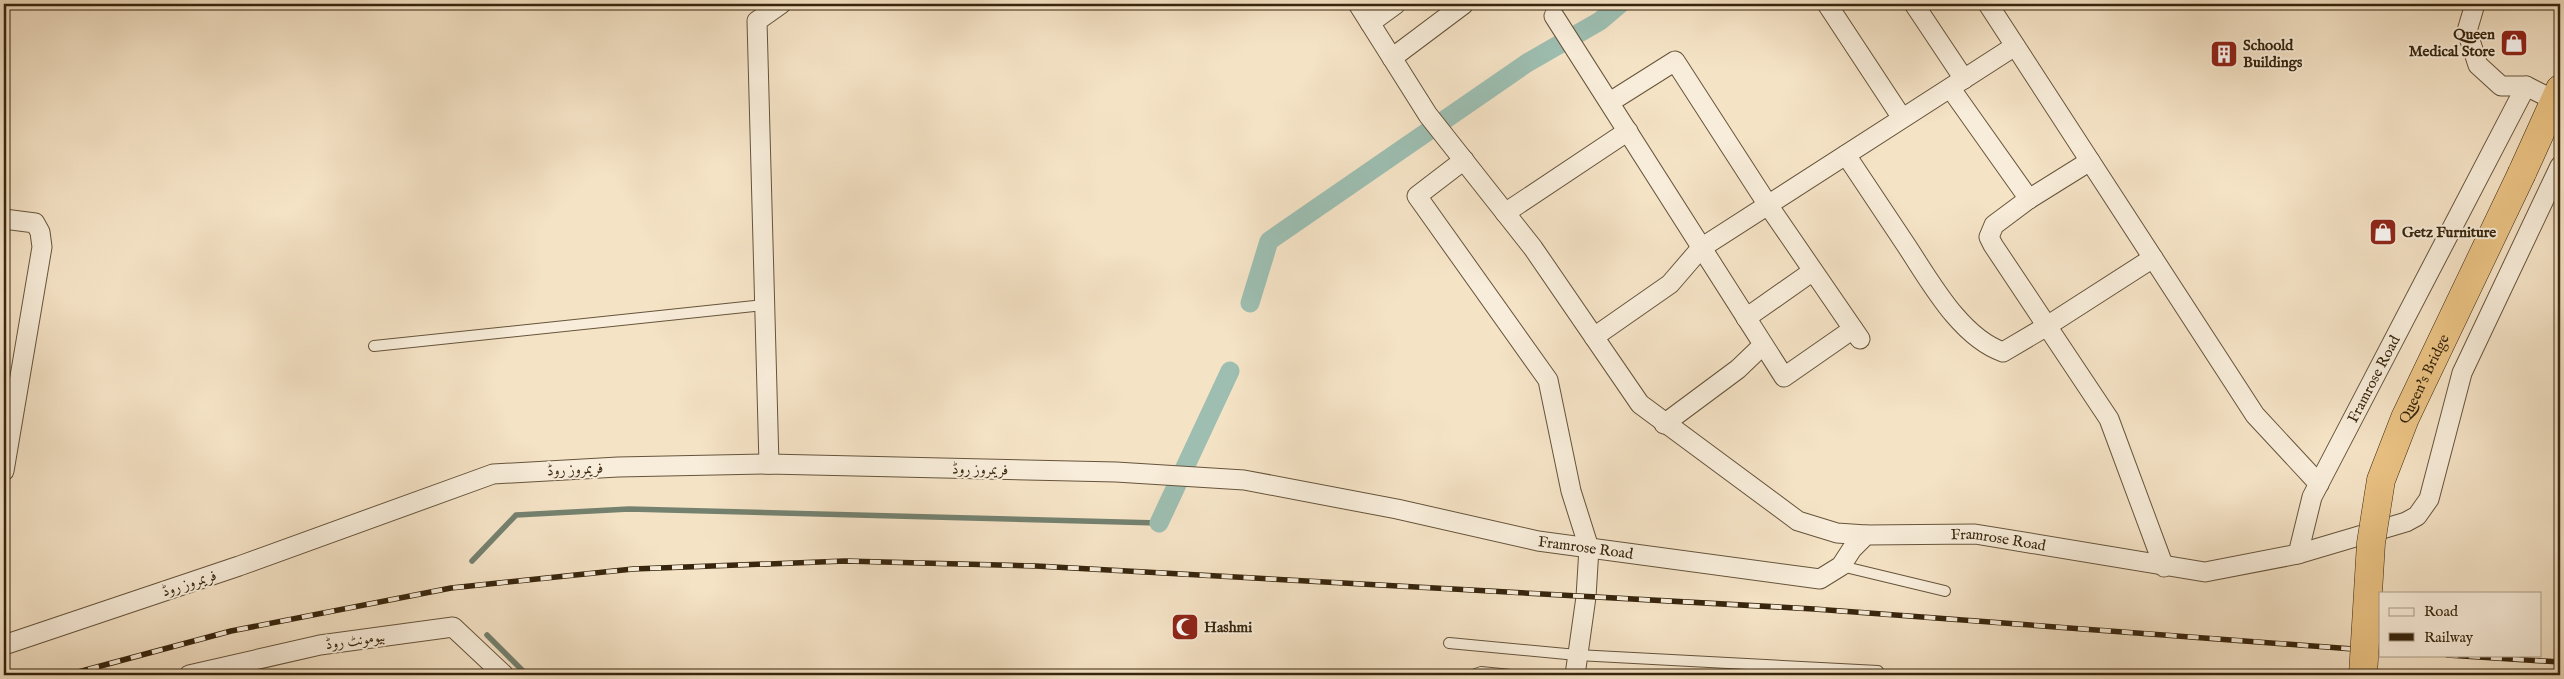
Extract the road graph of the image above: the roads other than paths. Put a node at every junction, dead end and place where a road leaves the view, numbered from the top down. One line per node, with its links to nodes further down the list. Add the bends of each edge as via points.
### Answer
1 (781, 4): 30 (street, via 757,20)
2 (1358, 4): 10 (street)
3 (1396, 4): 10 (street)
4 (1464, 4): 12 (street)
5 (1827, 4): 17 (street)
6 (1914, 4): 13 (street)
7 (1988, 4): 11 (street)
8 (2475, 4): 14 (street, via 2467,30 2478,65 2501,86)
9 (1554, 16): 16 (street)
10 (1370, 23): 12 (street)
11 (2015, 46): 13 (street); 21 (street)
12 (1392, 58): 20 (street, via 1428,115)
13 (1957, 84): 17 (street); 23 (street)
14 (2526, 86): 15 (street); 40 (street, Framrose Road)
15 (2559, 97): 56 (highway, Queen's Bridge, bridge, via 2405,418 2381,480 2371,543)
16 (1610, 102): 18 (street); 24 (street, via 1675,61)
17 (1902, 118): 19 (street)
18 (1628, 131): 25 (street); 27 (street)
19 (1846, 155): 24 (street); 32 (street, via 1950,310 1975,335 2002,352)
20 (1464, 160): 25 (street); 42 (street, via 1417,196 1548,380 1571,491)
21 (2090, 161): 23 (street); 28 (street)
22 (2560, 166): 43 (street, via 2462,373 2429,499 2423,510 2406,522)
23 (2029, 199): 32 (street, via 1994,225 1989,237)
24 (1768, 205): 27 (street); 29 (street)
25 (1505, 213): 33 (street)
26 (4, 219): 38 (street, via 34,223 40,232 42,247)
27 (1701, 248): 31 (street); 33 (street, via 1670,284)
28 (2153, 258): 32 (street); 40 (street, via 2255,415)
29 (1814, 271): 31 (street); 34 (street, via 1856,334 1784,377)
30 (764, 305): 35 (lane); 37 (street)
31 (1746, 318): 34 (street)
32 (2047, 326): 45 (street, via 2109,420)
33 (1594, 337): 36 (street, via 1640,404)
34 (1763, 345): 36 (street, via 1738,369)
35 (374, 346)
36 (1664, 424): 41 (street, via 1798,521 1838,533)
37 (768, 464): 39 (street, فریمروز روڈ); 48 (street, فریمروز روڈ, via 493,474 239,566)
38 (4, 471)
39 (1203, 477): 42 (street, Framrose Road, via 1263,484 1397,509 1538,541)
40 (2319, 484): 43 (street, Framrose Road, via 2312,497)
41 (1866, 535): 44 (street, Framrose Road); 45 (street, Framrose Road, via 1975,534)
42 (1589, 548): 44 (street, Framrose Road, via 1820,579); 49 (street)
43 (2298, 554): 45 (street, Framrose Road, via 2205,572)
44 (1841, 566): 46 (lane)
45 (2164, 567)
46 (1945, 591)
47 (1449, 643): 49 (lane)
48 (4, 645)
49 (1577, 655): 50 (lane); 55 (street)
50 (1878, 671)
51 (189, 675): 52 (street, بیومونٹ روڈ, via 320,645 453,626)
52 (504, 675)
53 (1473, 675): 54 (lane, via 1481,672)
54 (1511, 675)
55 (1575, 675)
56 (2362, 675)

